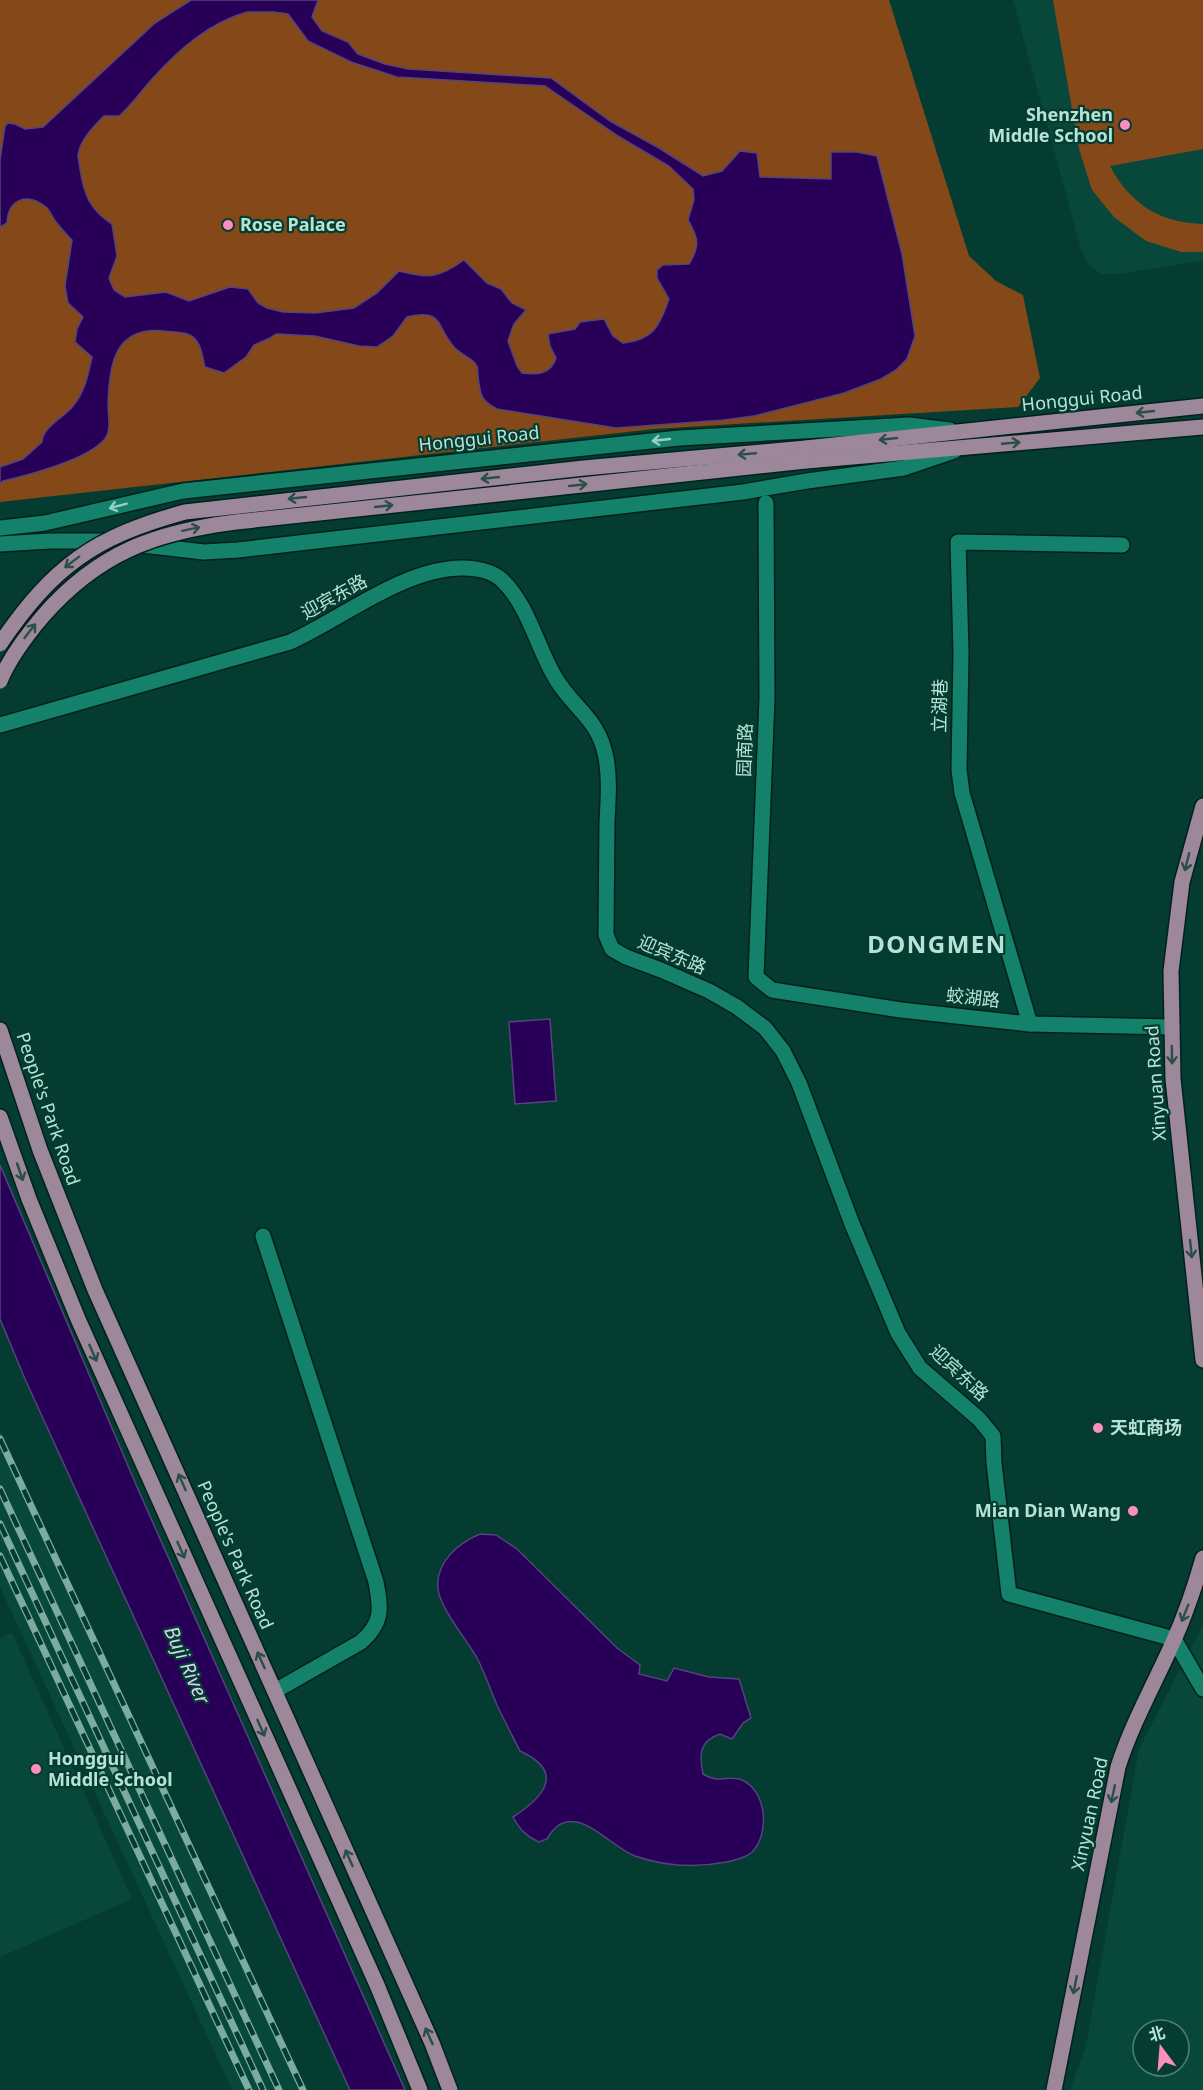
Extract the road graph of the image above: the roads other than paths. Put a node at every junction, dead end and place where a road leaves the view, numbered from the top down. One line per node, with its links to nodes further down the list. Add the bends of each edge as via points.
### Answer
1 (1203, 406): 3 (main road, Honggui Road, one-way to 3)
2 (1203, 427): 4 (main road, Honggui Road, one-way to 2)
3 (965, 431): 5 (main road, Honggui Road, one-way to 5); 7 (street, Honggui Road, one-way to 7, via 909,425 679,438 183,491 45,523)
4 (968, 447): 5 (main road, Honggui Road); 8 (street, Honggui Road, via 904,468 704,497 238,550 204,552 106,541)
5 (806, 455): 10 (main road, Honggui Road, one-way to 10, bridge, via 596,467 185,512 123,532 91,548 46,584); 11 (main road, Honggui Road, one-way to 5, bridge, via 15,651 62,594 111,558 176,532)
6 (766, 503): 14 (street, 园南路, via 767,698 756,977)
7 (0, 528)
8 (0, 544)
9 (1122, 545): 15 (street, 立湖巷, via 958,542 959,770)
10 (0, 644)
11 (0, 681)
12 (0, 725): 22 (street, 迎宾东路, via 290,642 393,587 435,572 482,570 500,579 524,613 556,680 600,734 608,771 606,935 612,949 737,1007 765,1028 783,1051 898,1333 920,1368 993,1436 1009,1594)
13 (1203, 806): 16 (main road, Xinyuan Road, one-way to 16, via 1175,924)
14 (772, 990): 15 (street, 蛟湖路)
15 (1030, 1024): 16 (street, 蛟湖路)
16 (1172, 1027): 20 (main road, Xinyuan Road, one-way to 20, via 1174,1089)
17 (0, 1030): 24 (main road, People's Park Road, one-way to 17, via 95,1290 40,1150)
18 (0, 1117): 25 (main road, one-way to 25, via 78,1319 372,1974)
19 (263, 1236): 24 (street, via 376,1582 379,1610 378,1622 361,1642)
20 (1203, 1360)
21 (1203, 1557): 22 (main road, Xinyuan Road, one-way to 22)
22 (1174, 1639): 23 (street); 27 (main road, Xinyuan Road, one-way to 27, via 1128,1735 1118,1767)
23 (1203, 1688)
24 (275, 1691): 26 (main road, People's Park Road, one-way to 24)
25 (420, 2090)
26 (450, 2090)
27 (1053, 2090)

